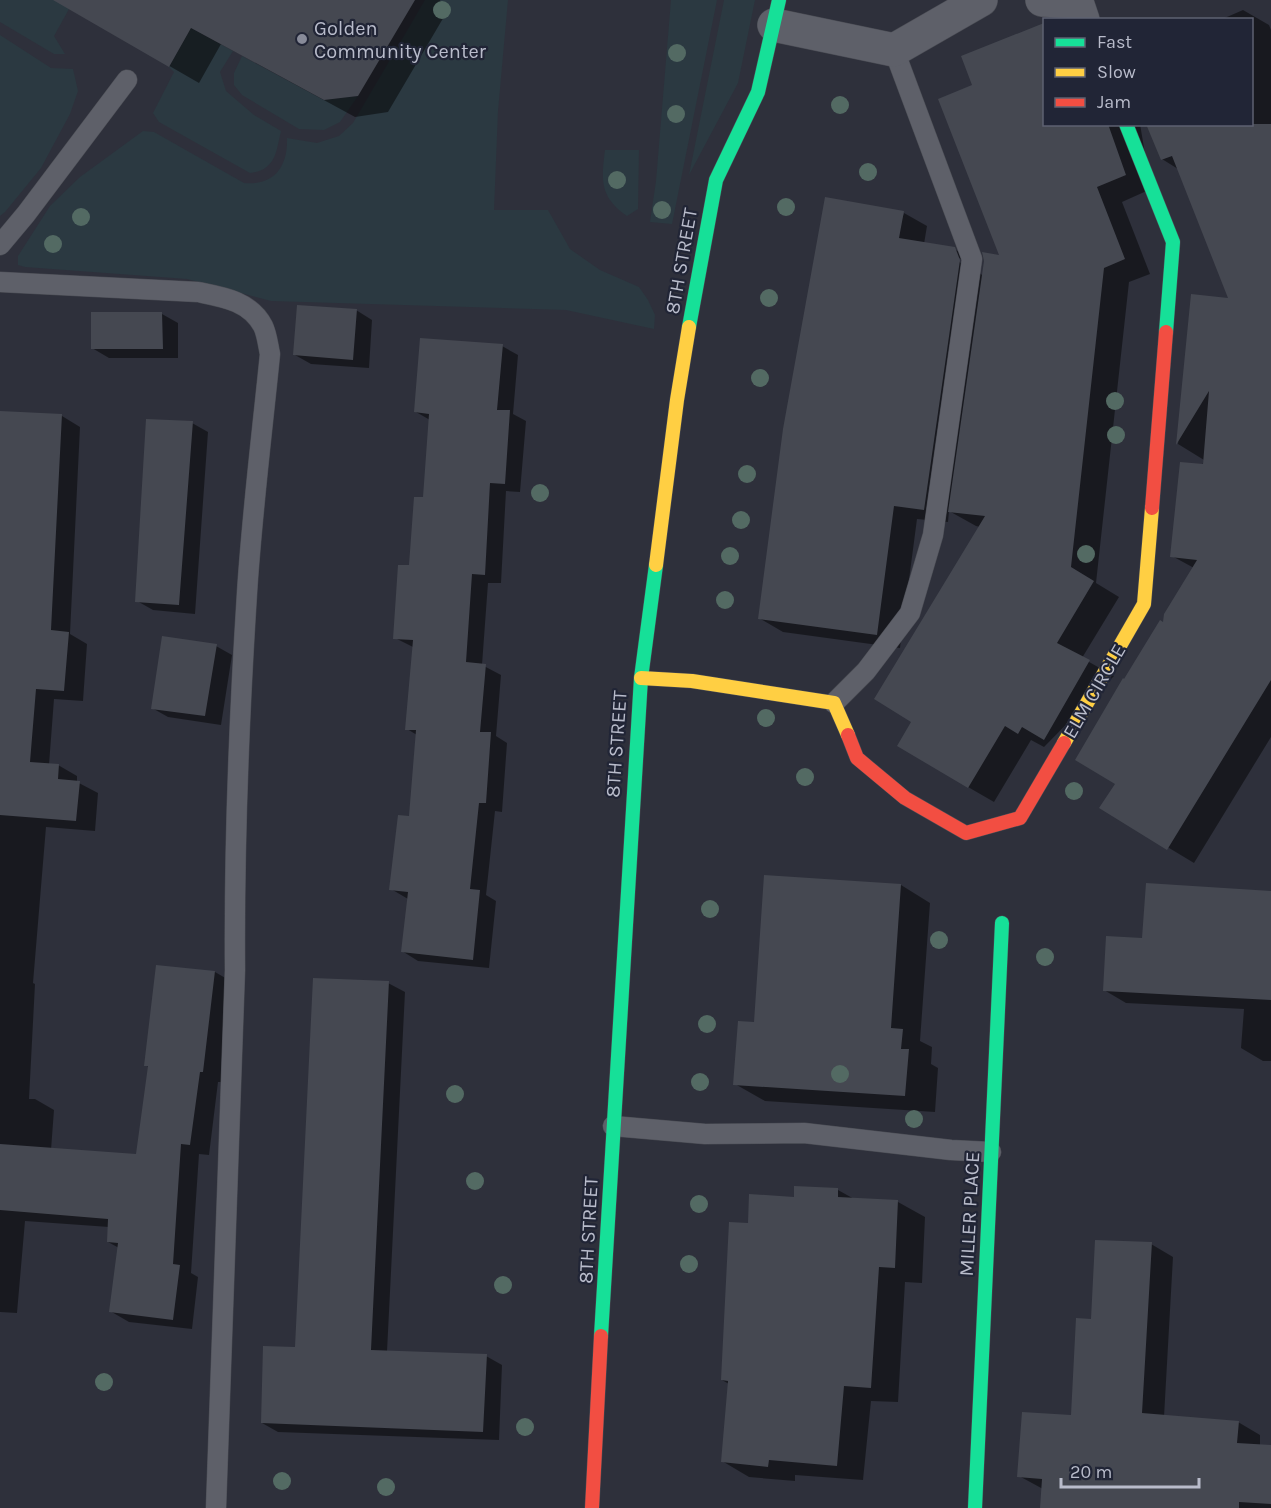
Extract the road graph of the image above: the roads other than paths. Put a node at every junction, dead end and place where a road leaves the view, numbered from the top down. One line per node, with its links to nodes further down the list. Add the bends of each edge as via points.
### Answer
1 (981, 0): 5 (street)
2 (1042, 0): 4 (street, via 1077,2)
3 (777, 12): 5 (street); 10 (street, 8TH STREET, via 758,92 716,180 678,400)
4 (1082, 18)
5 (894, 50): 11 (lane, via 972,259 933,535 916,590 909,612 866,671)
6 (127, 80): 8 (lane)
7 (1127, 126): 11 (street, ELM CIRCLE, via 1173,242 1144,604 1020,818 966,833 905,798 857,758)
8 (0, 245)
9 (0, 282): 15 (lane, via 198,292 230,298 251,309 264,327 270,354 247,591 240,734)
10 (641, 678): 11 (street, via 692,681); 13 (street, 8TH STREET)
11 (834, 703)
12 (1002, 923): 14 (street, MILLER PLACE)
13 (613, 1126): 14 (lane, via 705,1134 804,1133); 16 (street, 8TH STREET)
14 (991, 1152): 17 (street, MILLER PLACE)
15 (216, 1508)
16 (592, 1508)
17 (975, 1508)

